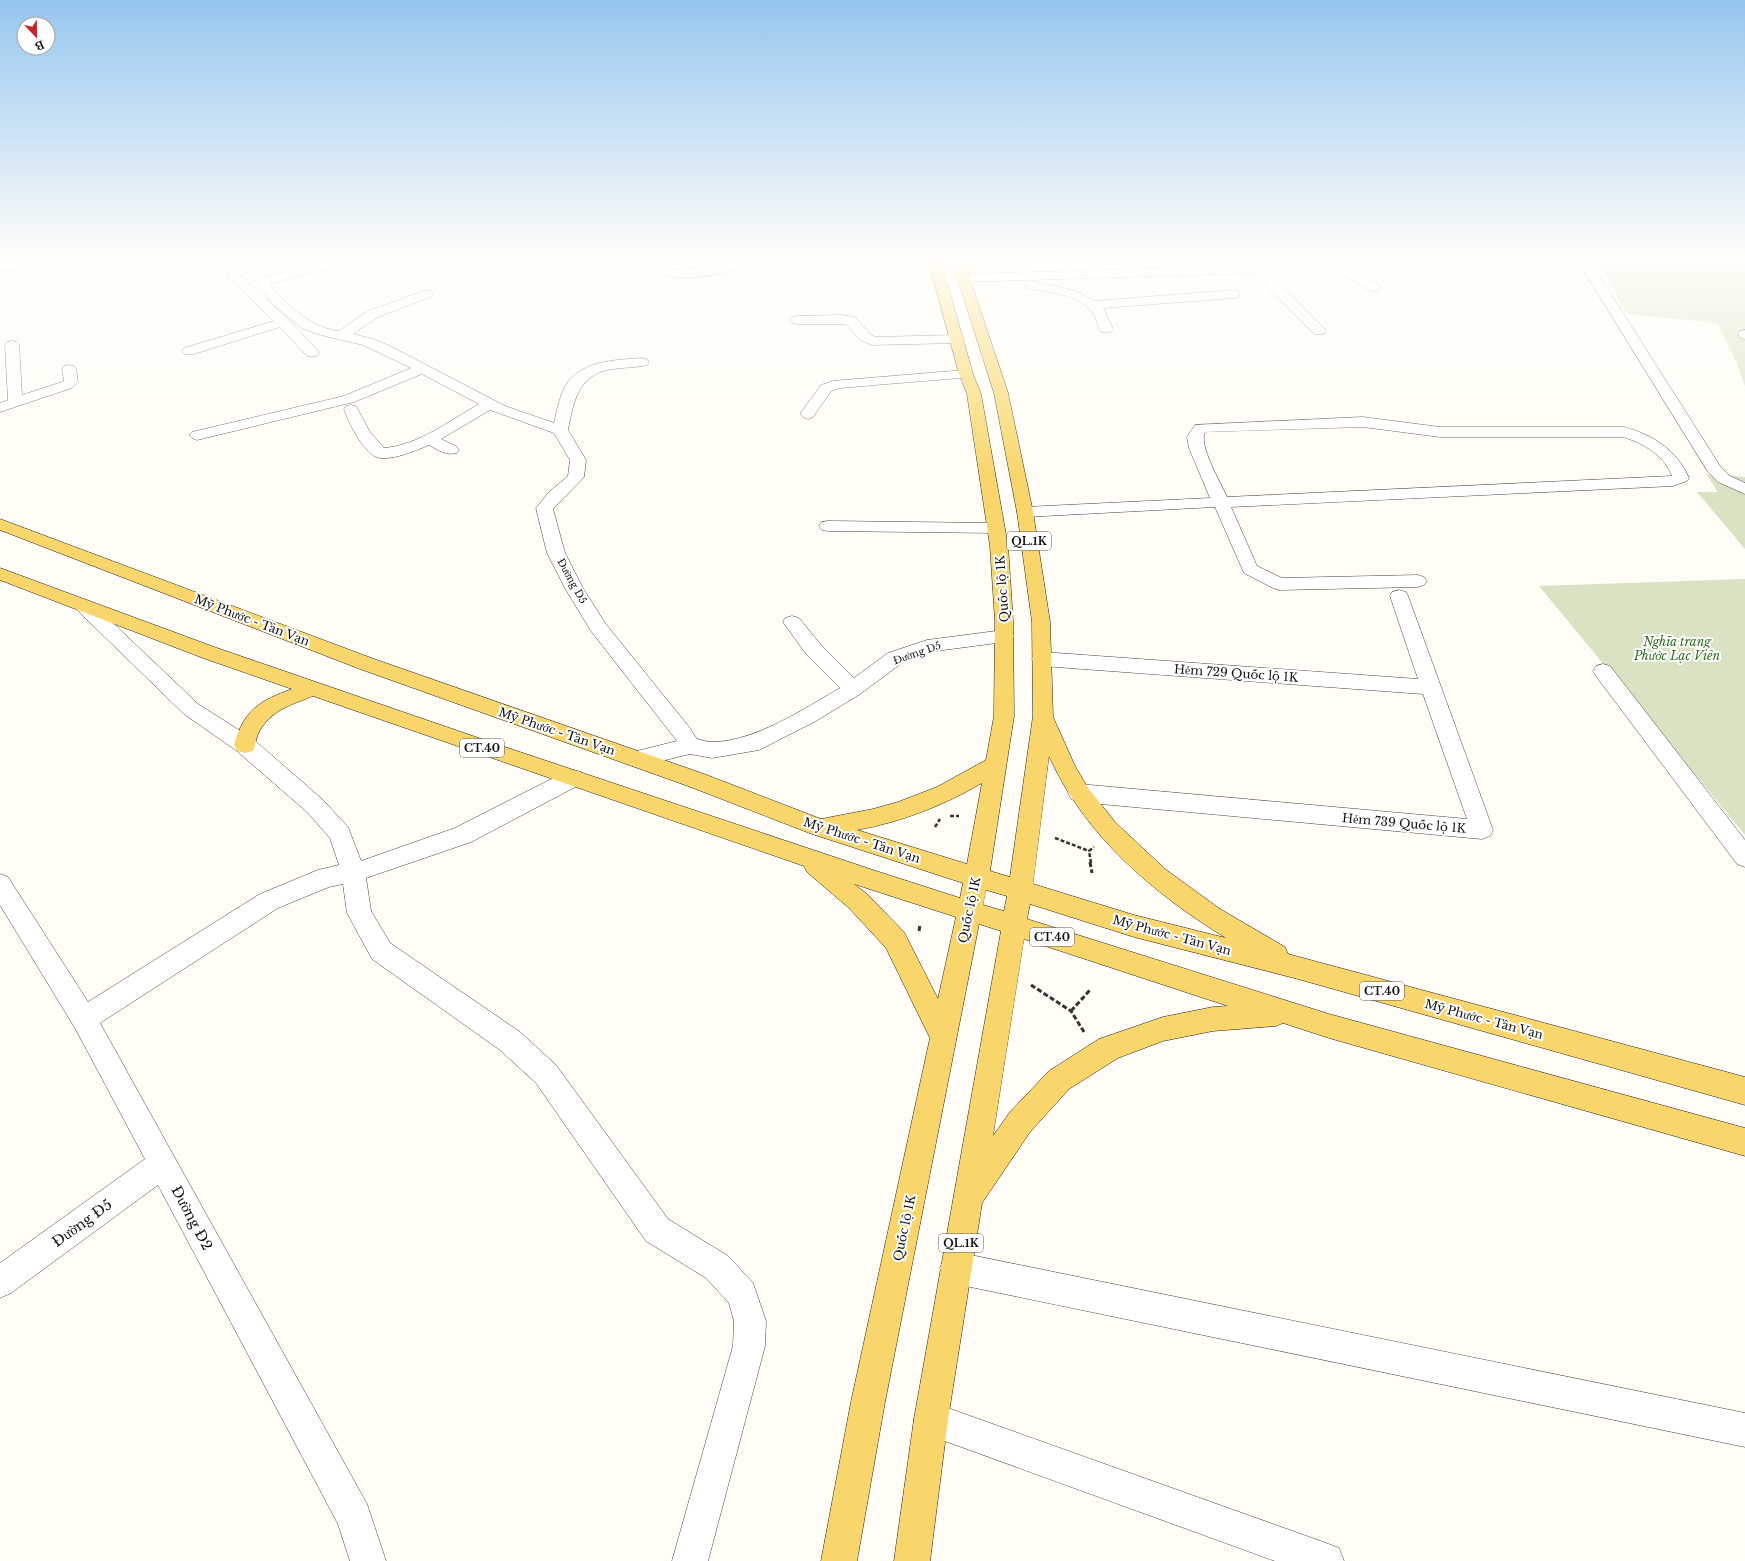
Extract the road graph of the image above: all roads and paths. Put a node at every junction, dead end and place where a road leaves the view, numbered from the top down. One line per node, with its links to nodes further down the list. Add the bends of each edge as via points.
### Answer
1 (254, 331): 12 (street)
2 (291, 331): 13 (street)
3 (324, 331): 9 (street)
4 (348, 331): 9 (street)
5 (860, 331): 10 (street, via 872,340)
6 (956, 331): 10 (main road, Quốc lộ 1K / QL.1K)
7 (981, 331): 29 (main road, QL.1K, via 1001,393)
8 (1628, 331): 27 (street, via 1719,475)
9 (341, 336): 15 (street, via 366,341)
10 (958, 339): 17 (main road, Quốc lộ 1K / QL.1K)
11 (12, 345): 18 (street)
12 (189, 351)
13 (312, 353)
14 (642, 362): 23 (street, via 592,370 574,384 565,406)
15 (423, 368): 19 (street); 24 (street, via 349,399)
16 (68, 369): 18 (street, via 71,382)
17 (966, 374): 22 (street, via 838,384 826,388); 32 (main road, Quốc lộ 1K / QL.1K, via 974,394)
18 (15, 402): 20 (street)
19 (490, 404): 23 (street); 25 (street)
20 (0, 408)
21 (351, 409): 25 (street, via 356,423 374,448 381,453 402,451)
22 (808, 414)
23 (560, 430): 46 (street, Đường D5, via 578,460 576,477 544,508 556,553 598,627 682,732)
24 (197, 435)
25 (430, 439): 26 (street)
26 (451, 450)
27 (1745, 489)
28 (1221, 501): 28 (street, via 1450,493 1673,481 1681,478 1678,468 1657,447 1637,435 1624,432 1440,432 1363,422 1200,428 1195,437 1198,448); 29 (street); 34 (street, via 1250,569 1280,584)
29 (1025, 512): 39 (main road, QL.1K, via 1040,622)
30 (0, 524): 47 (main road, Mỹ Phước - Tân Vạn, via 367,664)
31 (828, 526): 32 (street)
32 (996, 528): 38 (main road, Quốc lộ 1K / QL.1K)
33 (0, 574): 36 (main road, CT.40)
34 (1418, 582)
35 (1399, 596): 41 (street, Hẻm 739 Quốc lộ 1K)
36 (84, 606): 42 (main road, CT.40, via 210,654); 45 (street, via 191,708)
37 (792, 622): 43 (street, via 813,650)
38 (1004, 636): 43 (street, Đường D5, via 934,645 895,658); 48 (main road, Quốc lộ 1K / QL.1K, via 1004,716)
39 (1042, 659): 41 (street, Hẻm 729 Quốc lộ 1K); 44 (main road, QL.1K)
40 (1603, 671): 58 (street)
41 (1431, 687): 50 (street, Hẻm 739 Quốc lộ 1K, via 1482,830)
42 (312, 689): 45 (main road, via 265,709 249,729); 49 (main road, CT.40)
43 (853, 689): 46 (street, Đường D5, via 809,716 751,744 712,750)
44 (1043, 716): 50 (main road); 63 (main road, QL.1K)
45 (245, 745): 59 (street, via 315,806 340,834)
46 (690, 746): 47 (street)
47 (636, 759): 53 (main road, Mỹ Phước - Tân Vạn)
48 (996, 765): 53 (main road, via 956,789 922,803 889,814); 61 (main road, Quốc lộ 1K / QL.1K)
49 (572, 778): 57 (main road, CT.40); 59 (street, via 463,835)
50 (1079, 793): 66 (main road, via 1138,860 1174,890 1210,916)
51 (942, 815): 52 (path)
52 (935, 827)
53 (820, 828): 61 (main road, Mỹ Phước - Tân Vạn)
54 (1055, 838): 56 (path)
55 (1094, 847): 56 (path)
56 (1089, 851): 60 (path)
57 (805, 857): 64 (main road, CT.40); 73 (main road, via 858,901 895,940)
58 (1745, 857)
59 (353, 873): 71 (street, via 326,877 270,901); 83 (street, via 359,913 381,951 510,1041 546,1074 657,1230 717,1267 742,1294 750,1321 749,1346)
60 (1092, 873)
61 (976, 877): 63 (main road, Mỹ Phước - Tân Vạn); 64 (main road, Quốc lộ 1K / QL.1K)
62 (0, 884): 71 (street, Đường Đ2)
63 (1020, 890): 65 (main road, QL.1K); 66 (main road, Mỹ Phước - Tân Vạn / CT.40, via 1134,926)
64 (969, 911): 65 (main road); 73 (main road, Quốc lộ 1K / QL.1K)
65 (1014, 925): 70 (main road, CT.40); 77 (main road, QL.1K)
66 (1298, 968): 74 (main road, Mỹ Phước - Tân Vạn / CT.40)
67 (1031, 985): 69 (path)
68 (1090, 990): 69 (path)
69 (1071, 1011): 72 (path)
70 (1287, 1013): 75 (main road, CT.40); 77 (main road, via 1213,1019 1163,1029 1109,1048 1059,1080 1020,1122)
71 (84, 1019): 76 (street, Đường Đ2)
72 (1084, 1033)
73 (943, 1037): 84 (main road, Quốc lộ 1K / QL.1K, via 868,1402)
74 (1745, 1091)
75 (1745, 1142)
76 (163, 1164): 79 (street, Đường Đ5); 82 (street, Đường Đ2, via 354,1517)
77 (968, 1198): 78 (main road, QL.1K)
78 (956, 1268): 80 (main road, QL.1K); 81 (street)
79 (0, 1282)
80 (931, 1419): 85 (main road, QL.1K); 86 (street)
81 (1745, 1430)
82 (368, 1561)
83 (690, 1561)
84 (839, 1561)
85 (912, 1561)
86 (1326, 1561)

